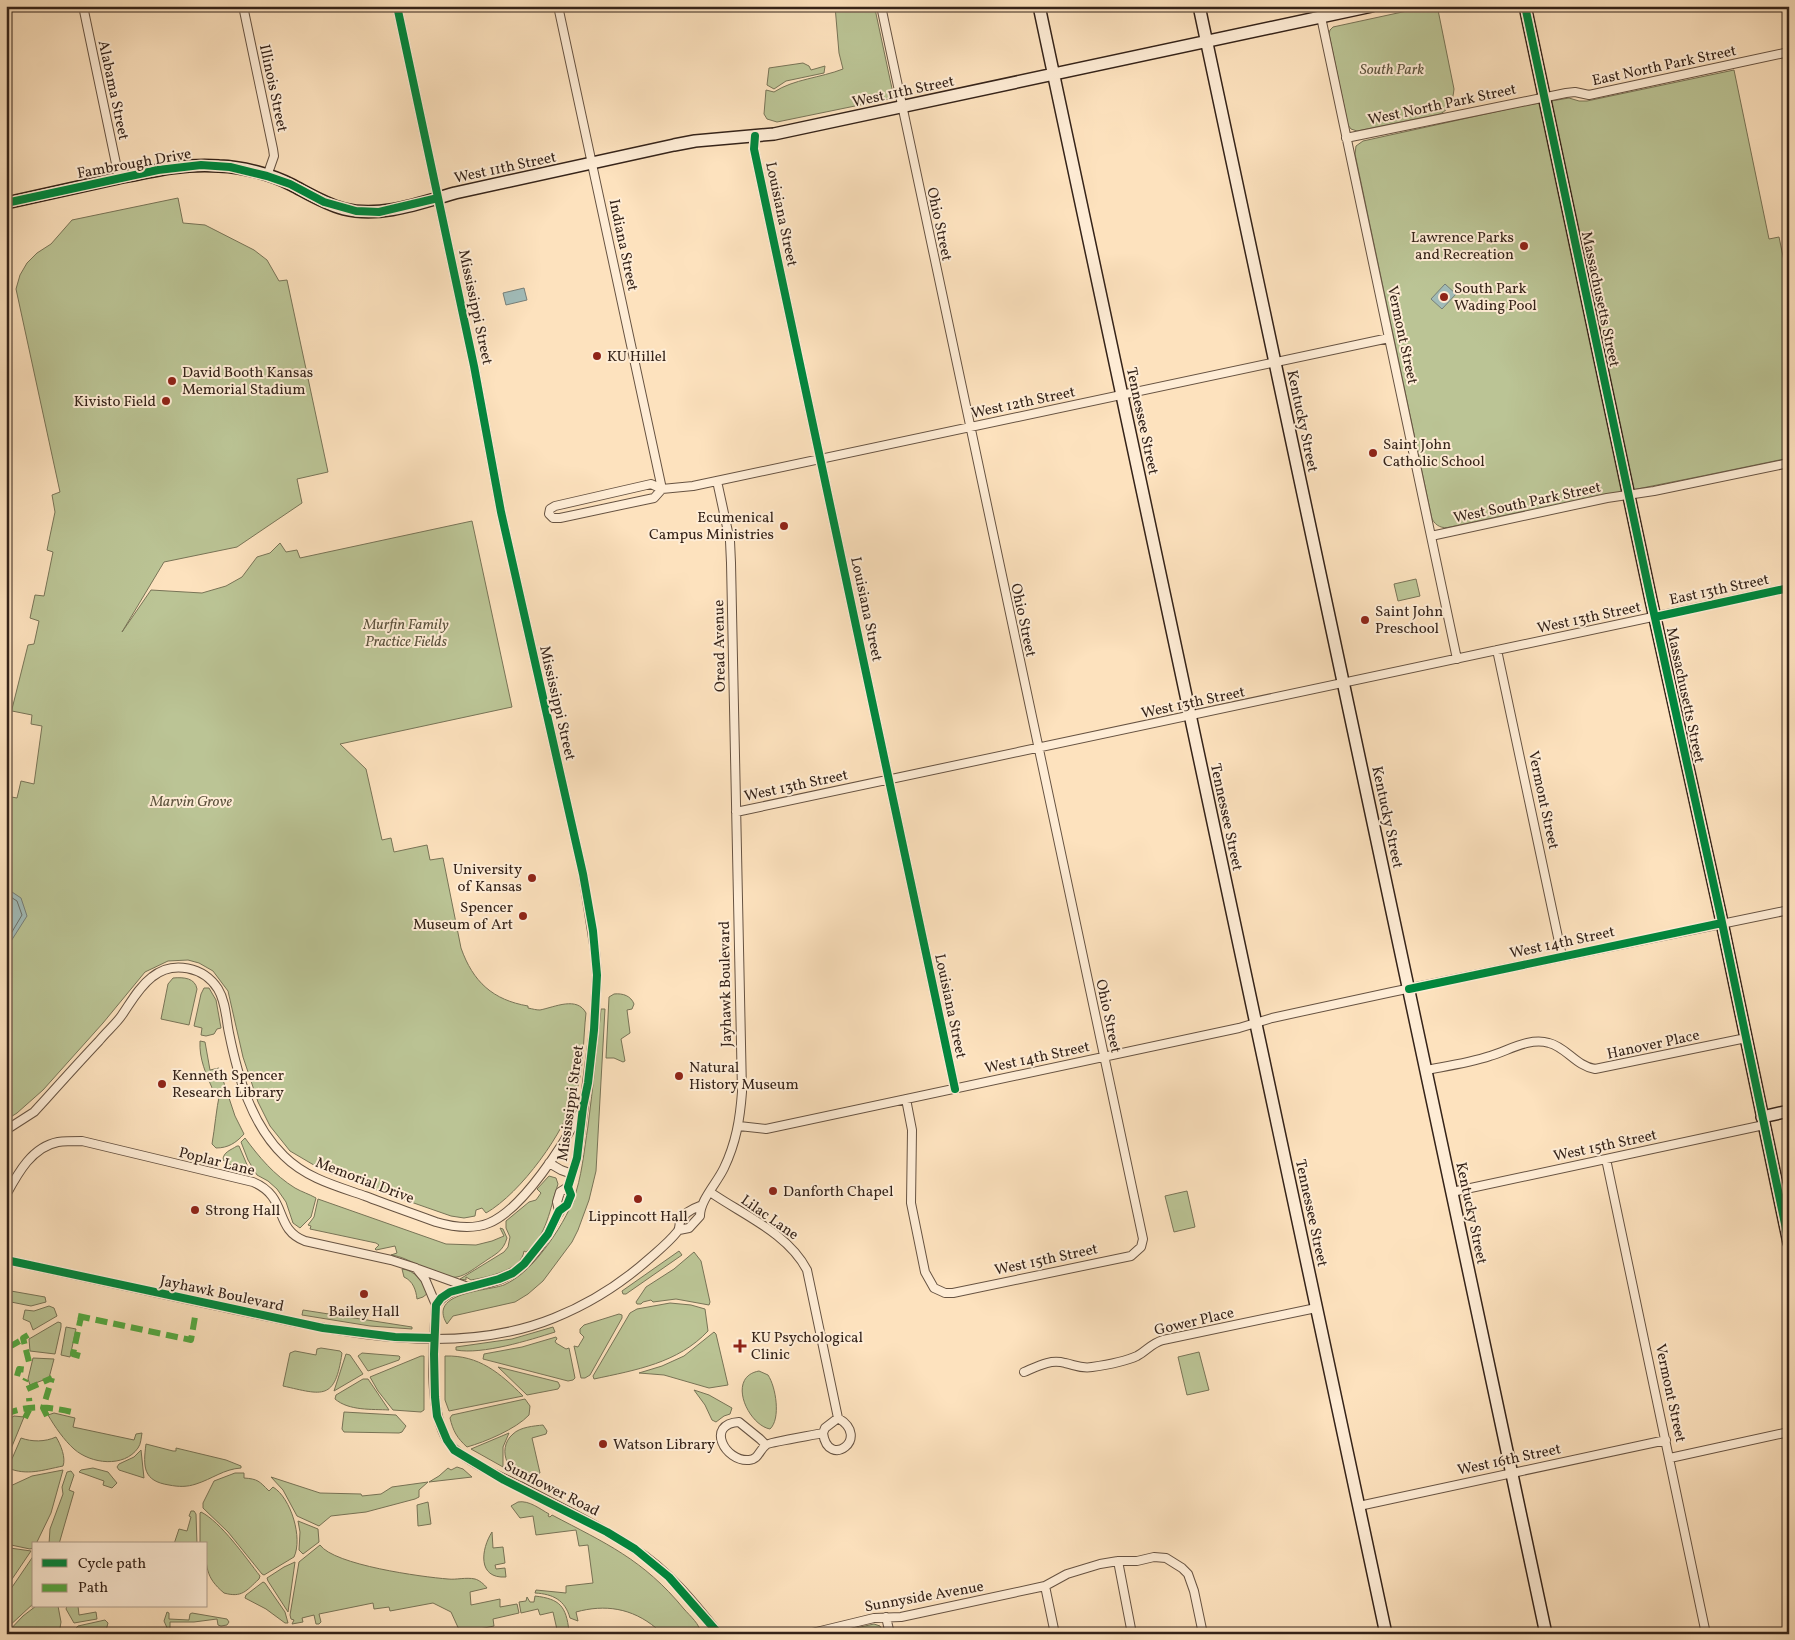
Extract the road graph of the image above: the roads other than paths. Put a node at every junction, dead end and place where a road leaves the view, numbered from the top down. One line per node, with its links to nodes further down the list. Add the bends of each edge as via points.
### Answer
1 (83, 6): 21 (street, Alabama Street)
2 (243, 6): 20 (street, Illinois Street, via 274,156)
3 (398, 6): 22 (street, Mississippi Street)
4 (558, 6): 19 (street, Indiana Street)
5 (880, 6): 16 (street, Ohio Street)
6 (1039, 6): 14 (main road, Tennessee Street)
7 (1199, 6): 12 (main road, Kentucky Street)
8 (1372, 6): 10 (main road, West 11th Street)
9 (1525, 6): 15 (main road, Massachusetts Street)
10 (1359, 8): 11 (main road, West 11th Street)
11 (1321, 17): 12 (main road, West 11th Street); 18 (street, Vermont Street)
12 (1207, 42): 14 (main road, West 11th Street); 27 (main road, Kentucky Street)
13 (1789, 52): 15 (street, East North Park Street, via 1589,95 1575,92)
14 (1053, 74): 16 (main road, West 11th Street); 28 (main road, Tennessee Street)
15 (1544, 96): 18 (street, West North Park Street); 34 (main road, Massachusetts Street)
16 (902, 106): 17 (main road, West 11th Street); 29 (street, Ohio Street)
17 (754, 136): 19 (main road, West 11th Street, via 695,141); 30 (street, Louisiana Street)
18 (1346, 138): 26 (street, Vermont Street)
19 (592, 163): 22 (main road, West 11th Street); 33 (street, Indiana Street)
20 (267, 176): 21 (main road, Fambrough Drive, via 230,167 200,165); 22 (main road, Fambrough Drive, via 324,202 356,211 379,212)
21 (119, 178): 23 (main road, Fambrough Drive)
22 (438, 198): 55 (street, Mississippi Street, via 501,512 589,905 597,975 594,1030)
23 (6, 203)
24 (1789, 258): 25 (street)
25 (1789, 264)
26 (1388, 338): 27 (street, West 12th Street); 35 (street, Vermont Street)
27 (1276, 362): 28 (street, West 12th Street); 40 (main road, Kentucky Street)
28 (1122, 395): 29 (street, West 12th Street); 41 (main road, Tennessee Street)
29 (970, 428): 30 (street, West 12th Street); 42 (street, Ohio Street)
30 (820, 459): 32 (street, West 12th Street); 43 (street, Louisiana Street)
31 (1789, 463): 34 (street, West South Park Street)
32 (717, 481): 33 (street, West 12th Street); 44 (street, Oread Avenue, via 730,541)
33 (662, 489): 33 (street, West 12th Street, via 651,484 641,486 555,506 549,514 560,518 654,498)
34 (1629, 495): 35 (street, West South Park Street); 37 (main road, Massachusetts Street)
35 (1431, 536): 39 (street, Vermont Street)
36 (1789, 588): 37 (street, East 13th Street)
37 (1655, 616): 38 (street, West 13th Street); 46 (main road, Massachusetts Street)
38 (1497, 650): 39 (street, West 13th Street); 47 (street, Vermont Street)
39 (1457, 659): 40 (street, West 13th Street)
40 (1344, 683): 41 (street, West 13th Street); 48 (main road, Kentucky Street)
41 (1190, 716): 42 (street, West 13th Street); 49 (main road, Tennessee Street)
42 (1037, 749): 43 (street, West 13th Street); 51 (street, Ohio Street)
43 (889, 780): 44 (street, West 13th Street); 53 (street, Louisiana Street)
44 (736, 812): 58 (street, Jayhawk Boulevard, via 742,1092)
45 (1789, 910): 46 (street, West 14th Street)
46 (1722, 923): 47 (street, West 14th Street); 50 (main road, Massachusetts Street)
47 (1562, 956): 48 (street, West 14th Street)
48 (1408, 989): 49 (street, West 14th Street); 52 (main road, Kentucky Street)
49 (1256, 1023): 51 (street, West 14th Street); 74 (main road, Tennessee Street)
50 (1746, 1038): 52 (street, Hanover Place, via 1594,1069 1555,1045 1539,1042); 57 (main road, Massachusetts Street)
51 (1103, 1057): 53 (street, West 14th Street); 68 (street, Ohio Street)
52 (1426, 1070): 64 (main road, Kentucky Street)
53 (955, 1089): 54 (street, West 14th Street)
54 (906, 1099): 58 (street, West 14th Street, via 766,1129); 68 (street, West 15th Street, via 912,1130 911,1203 927,1277 934,1288 945,1293 966,1290 1131,1256)
55 (583, 1107): 61 (street, Memorial Drive, via 568,1137); 62 (street, Mississippi Street, via 580,1141)
56 (1789, 1111): 57 (main road)
57 (1763, 1121): 60 (street, West 15th Street); 69 (main road, Massachusetts Street)
58 (739, 1126): 63 (street, Jayhawk Boulevard, via 724,1167)
59 (6, 1130): 61 (street, Memorial Drive, via 34,1112 122,1015 147,982 162,970 186,968 202,974 218,990 239,1072 255,1116 274,1146 306,1173 436,1222 470,1227 488,1223 504,1214)
60 (1606, 1159): 64 (street, West 15th Street); 80 (street, Vermont Street)
61 (549, 1163): 62 (street)
62 (572, 1174): 72 (street, Mississippi Street, via 567,1205 559,1211 548,1234 524,1264 499,1280)
63 (710, 1192): 66 (street, Jayhawk Boulevard); 77 (street, Lilac Lane, via 769,1229 801,1258 807,1270)
64 (1452, 1192): 83 (main road, Kentucky Street)
65 (6, 1194): 71 (street, Poplar Lane, via 20,1169 41,1150 59,1142 82,1141 253,1182 275,1198 286,1228 299,1239)
66 (700, 1206): 67 (street, Jayhawk Boulevard, via 691,1209 681,1220); 67 (street, Jayhawk Boulevard, via 700,1216 695,1222 689,1228)
67 (679, 1230): 75 (street, Jayhawk Boulevard, via 634,1272 573,1310 512,1330)
68 (1143, 1239)
69 (1789, 1243)
70 (6, 1260): 75 (street, Jayhawk Boulevard, via 323,1328)
71 (416, 1268): 72 (street, Poplar Lane); 73 (street, via 425,1279)
72 (468, 1287): 73 (street, Mississippi Street, via 450,1292)
73 (436, 1305): 75 (street)
74 (1316, 1308): 76 (street, Gower Place, via 1163,1340 1153,1343 1138,1356 1092,1367 1079,1368 1057,1362); 84 (main road, Tennessee Street)
75 (434, 1338): 88 (street, Sunflower Road, via 437,1416 454,1450 635,1549 670,1577)
76 (1024, 1372)
77 (838, 1418): 79 (street); 79 (street, Lilac Lane, via 851,1434 847,1447 831,1449 825,1443)
78 (1789, 1432): 82 (street)
79 (823, 1433): 81 (street)
80 (1666, 1440): 82 (street, Vermont Street); 83 (street, West 16th Street)
81 (766, 1445): 81 (street, via 739,1422 726,1426 720,1438 728,1451 743,1460 752,1460)
82 (1670, 1458): 96 (street, Vermont Street)
83 (1512, 1473): 84 (street, West 16th Street); 95 (main road, Kentucky Street)
84 (1358, 1506): 94 (main road, Tennessee Street)
85 (1118, 1561): 86 (street, Sunnyside Avenue, via 1078,1570); 92 (street); 93 (street, Sunnyside Avenue, via 1166,1558 1182,1568 1188,1574 1194,1591)
86 (1045, 1586): 87 (street, Sunnyside Avenue); 91 (street)
87 (886, 1618): 89 (street, Sunnyside Avenue); 90 (street)
88 (719, 1634)
89 (808, 1634)
90 (890, 1634)
91 (1056, 1634)
92 (1132, 1634)
93 (1203, 1634)
94 (1386, 1634)
95 (1546, 1634)
96 (1706, 1634)

